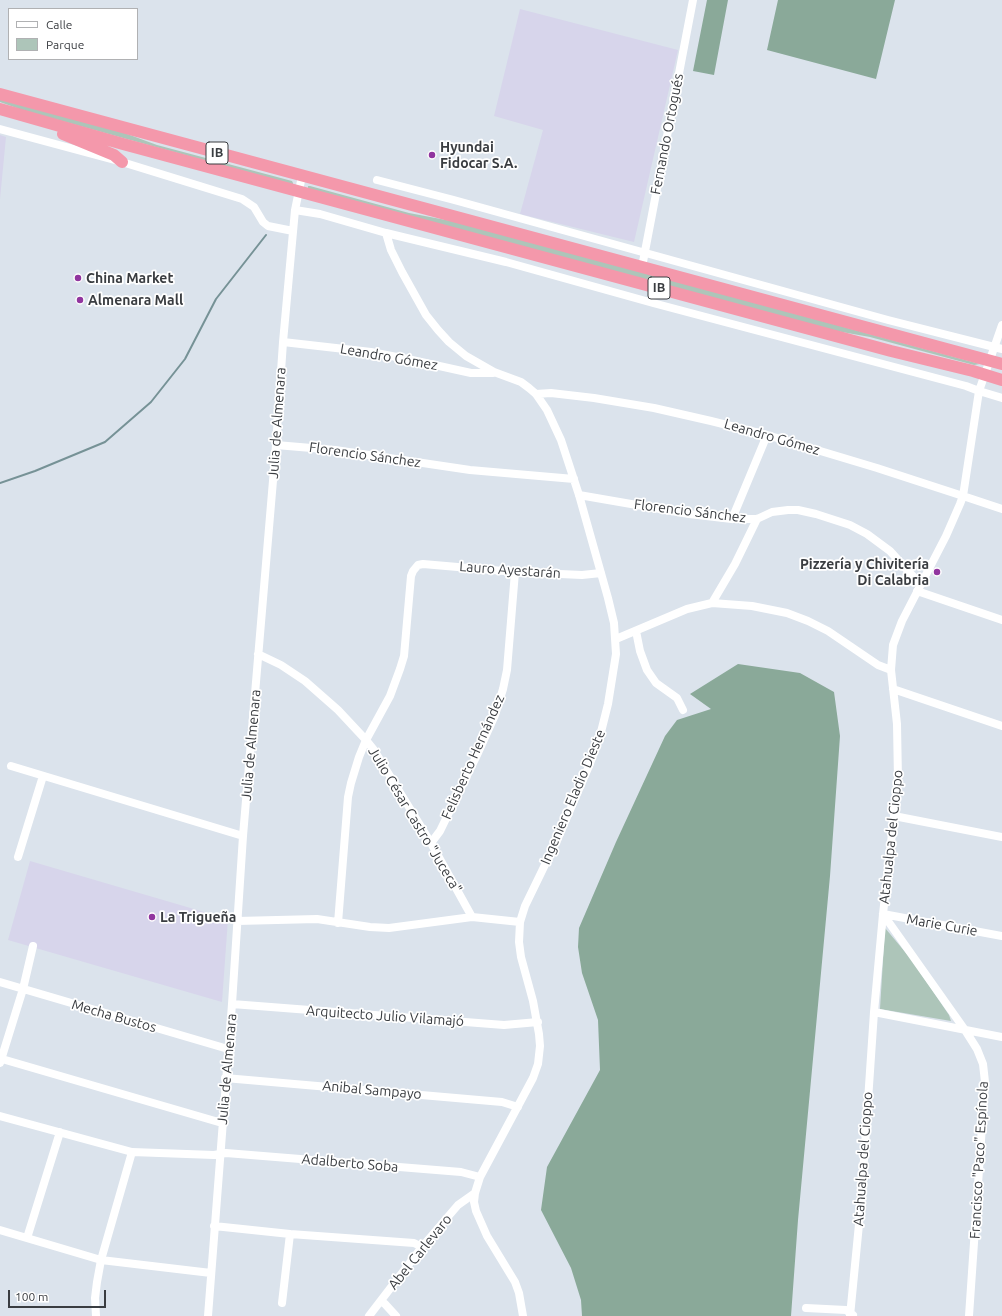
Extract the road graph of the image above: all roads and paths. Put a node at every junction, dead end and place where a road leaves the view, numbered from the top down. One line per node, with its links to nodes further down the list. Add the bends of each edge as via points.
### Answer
1 (693, 0): 12 (street, Fernando Ortogués)
2 (0, 94): 6 (highway, IB)
3 (4, 110): 5 (highway, via 114,155); 8 (highway, IB)
4 (0, 129): 5 (street)
5 (122, 162): 10 (street, via 242,199 254,207 268,226)
6 (302, 176): 8 (street, Julia de Almenara); 13 (highway, IB)
7 (377, 180): 12 (street)
8 (299, 192): 9 (street, Julia de Almenara); 20 (highway, IB)
9 (295, 210): 10 (street, Julia de Almenara); 11 (street, via 320,214)
10 (293, 231): 15 (street, Julia de Almenara)
11 (386, 233): 19 (street, Ingeniero Eladio Dieste, via 402,272 438,330 466,356); 22 (street, via 506,262)
12 (644, 252): 13 (street, Fernando Ortogués); 16 (street)
13 (642, 267): 17 (highway, IB)
14 (1002, 325): 16 (street, Atahualpa del Cioppo)
15 (283, 342): 19 (street, Leandro Gómez, via 371,352 471,373); 26 (street, Julia de Almenara)
16 (998, 348): 17 (street, Atahualpa del Cioppo)
17 (990, 360): 18 (highway, IB); 20 (street, Atahualpa del Cioppo)
18 (1002, 364)
19 (494, 372): 23 (street, Ingeniero Eladio Dieste, via 521,382)
20 (984, 375): 21 (highway, IB); 22 (street, Atahualpa del Cioppo)
21 (1002, 380)
22 (979, 391): 24 (street); 29 (street, Atahualpa del Cioppo)
23 (536, 394): 25 (street, Leandro Gómez, via 551,393 654,408); 27 (street, Ingeniero Eladio Dieste, via 554,424)
24 (1002, 398)
25 (767, 435): 29 (street, Leandro Gómez); 31 (street)
26 (276, 445): 27 (street, Florencio Sánchez, via 335,450 470,470); 40 (street, Julia de Almenara)
27 (574, 479): 28 (street, Ingeniero Eladio Dieste)
28 (579, 495): 31 (street, Florencio Sánchez); 34 (street, Ingeniero Eladio Dieste)
29 (963, 496): 30 (street, Leandro Gómez); 35 (street, Atahualpa del Cioppo)
30 (1002, 509)
31 (732, 519): 32 (street, Florencio Sánchez)
32 (757, 519): 35 (street, Florencio Sánchez, via 779,511 798,510 850,525 885,547 902,563); 36 (street)
33 (515, 572): 34 (street, Lauro Ayestarán, via 582,575); 45 (street, Lauro Ayestarán, via 418,565 411,576 404,656 390,696); 51 (street, Felisberto Hernández, via 507,670 495,715 440,831)
34 (602, 573): 39 (street, Ingeniero Eladio Dieste)
35 (918, 588): 37 (street); 41 (street, Atahualpa del Cioppo, via 892,645)
36 (712, 603): 38 (street, via 687,609); 41 (street, via 787,613 828,631 878,665)
37 (1002, 620)
38 (636, 631): 39 (street); 43 (street, via 647,670 656,683 677,698)
39 (616, 639): 56 (street, Ingeniero Eladio Dieste, via 614,669 600,736)
40 (258, 654): 45 (street, Julio César Castro "Juceca", via 305,681 338,710); 49 (street, Julia de Almenara)
41 (891, 670): 42 (street, Atahualpa del Cioppo)
42 (894, 689): 44 (street); 48 (street, Atahualpa del Cioppo, via 898,780)
43 (683, 710)
44 (1002, 726)
45 (366, 740): 51 (street, Julio César Castro "Juceca"); 57 (street, via 354,771 348,797)
46 (10, 766): 47 (street)
47 (43, 776): 49 (street); 52 (street)
48 (894, 816): 50 (street); 53 (street, Atahualpa del Cioppo)
49 (243, 836): 55 (street, Julia de Almenara)
50 (1002, 837)
51 (431, 843): 54 (street, Julio César Castro "Juceca")
52 (18, 857)
53 (883, 914): 58 (street, Marie Curie); 63 (street, Atahualpa del Cioppo); 65 (street, Francisco "Paco" Espínola)
54 (472, 917): 56 (street); 57 (street, via 389,928)
55 (237, 921): 57 (street, via 317,919); 62 (street, Julia de Almenara)
56 (520, 922): 64 (street, Ingeniero Eladio Dieste, via 521,957)
57 (338, 923)
58 (1002, 936)
59 (33, 946): 61 (street)
60 (0, 982): 61 (street, Mecha Bustos)
61 (23, 989): 67 (street, Mecha Bustos); 68 (street)
62 (232, 1004): 64 (street, Arquitecto Julio Vilamajó, via 504,1025); 67 (street, Julia de Almenara)
63 (874, 1012): 65 (street); 88 (street, Atahualpa del Cioppo)
64 (538, 1022): 70 (street, Ingeniero Eladio Dieste, via 538,1064)
65 (965, 1030): 66 (street); 94 (street, Francisco "Paco" Espínola, via 980,1056 985,1082)
66 (1002, 1037)
67 (228, 1049): 69 (street, Julia de Almenara)
68 (1, 1061): 72 (street)
69 (225, 1078): 70 (street, Anibal Sampayo, via 502,1102); 72 (street, Julia de Almenara)
70 (518, 1107): 76 (street, Ingeniero Eladio Dieste)
71 (0, 1116): 73 (street, Adalberto Soba)
72 (222, 1124): 75 (street, Julia de Almenara)
73 (60, 1132): 74 (street, Adalberto Soba); 81 (street)
74 (132, 1152): 75 (street, Adalberto Soba); 83 (street)
75 (220, 1154): 76 (street, Adalberto Soba, via 461,1172); 78 (street, Julia de Almenara)
76 (480, 1177): 77 (street, Ingeniero Eladio Dieste)
77 (475, 1193): 82 (street, Abel Carlevaro, via 458,1205); 93 (street, Ingeniero Eladio Dieste, via 476,1211 519,1293)
78 (214, 1226): 80 (street); 84 (street, Julia de Almenara)
79 (0, 1230): 81 (street)
80 (290, 1234): 82 (street, via 414,1243); 86 (street)
81 (27, 1238): 83 (street)
82 (422, 1247): 85 (street, Abel Carlevaro)
83 (102, 1260): 84 (street); 89 (street, via 95,1298)
84 (211, 1273): 90 (street, Julia de Almenara)
85 (381, 1301): 91 (street, Abel Carlevaro); 92 (street)
86 (282, 1303)
87 (806, 1308): 88 (street, via 846,1310)
88 (852, 1315)
89 (96, 1316)
90 (208, 1316)
91 (369, 1316)
92 (396, 1316)
93 (523, 1316)
94 (969, 1316)

